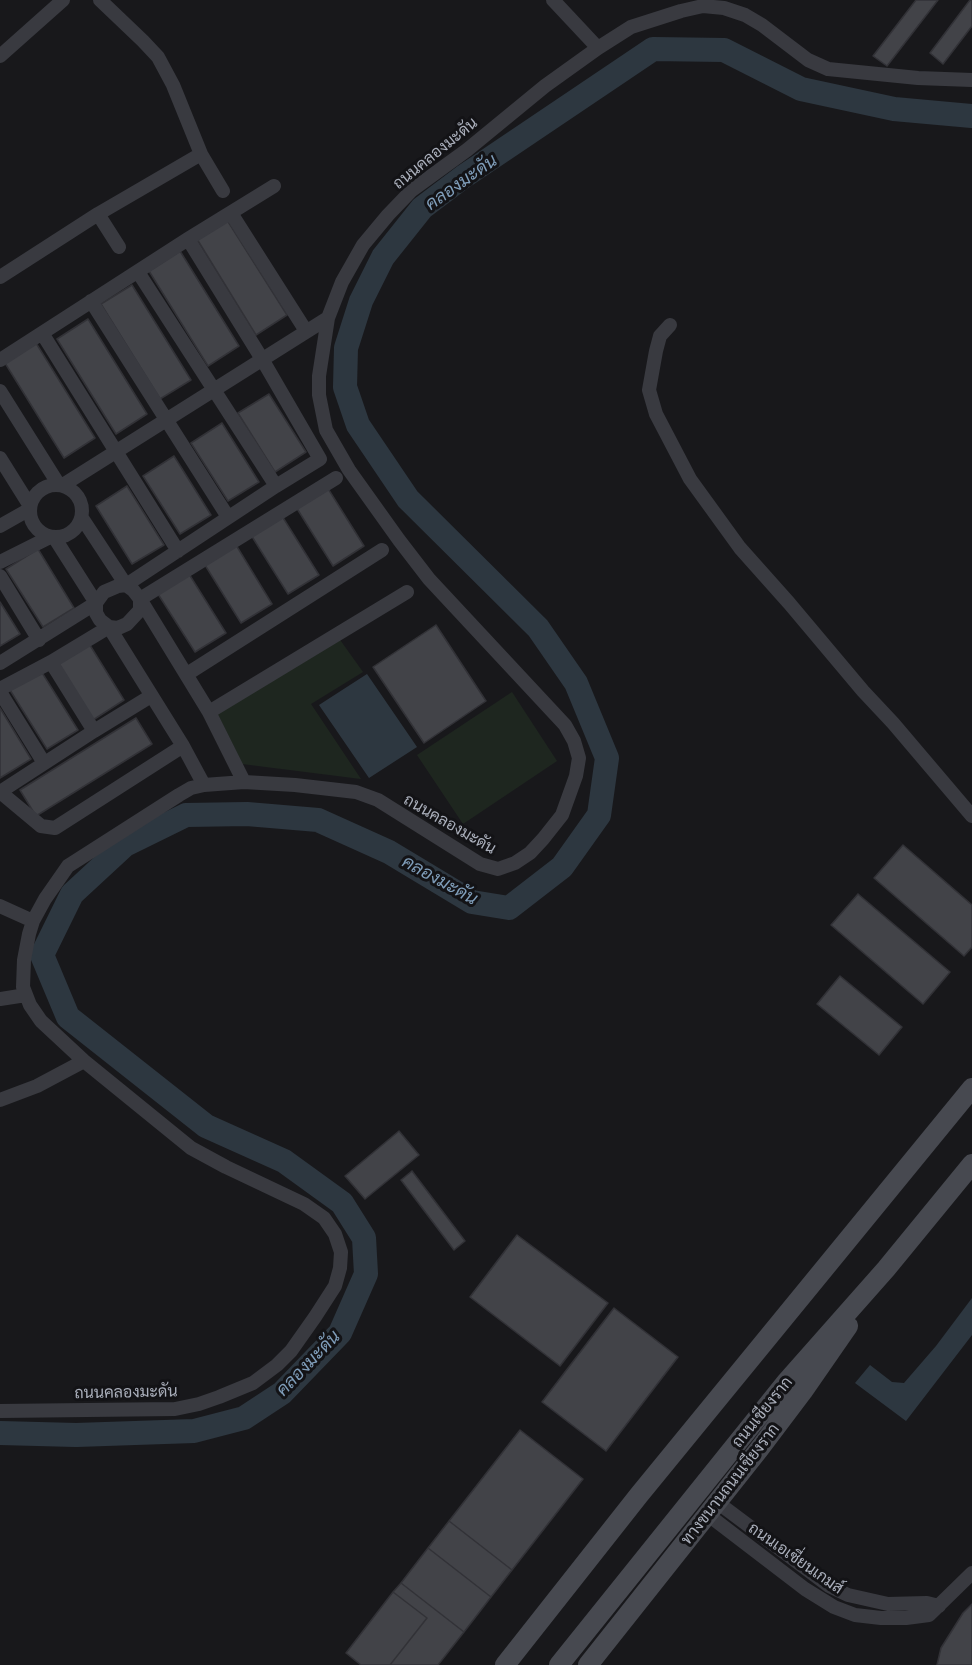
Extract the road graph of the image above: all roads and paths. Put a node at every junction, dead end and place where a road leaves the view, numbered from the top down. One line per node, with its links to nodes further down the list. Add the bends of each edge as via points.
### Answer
1 (63, 0): 5 (street)
2 (100, 0): 7 (street, via 158,57)
3 (553, 0): 4 (street)
4 (598, 48): 6 (street, ถนนคลองมะดัน, via 631,27 703,6 745,15 808,60 828,69); 17 (street, ถนนคลองมะดัน, via 412,190 388,214 363,245)
5 (0, 56)
6 (972, 80)
7 (201, 154): 9 (street); 11 (street)
8 (274, 186): 10 (street)
9 (224, 190)
10 (231, 213): 12 (street); 19 (street)
11 (98, 214): 13 (street); 15 (street)
12 (188, 239): 14 (street); 21 (street)
13 (119, 247)
14 (138, 272): 16 (street); 23 (street)
15 (0, 277)
16 (91, 301): 20 (street); 25 (street)
17 (328, 318): 19 (street); 55 (street, ถนนคลองมะดัน, via 319,376 326,430 349,470 429,579 565,725 579,758 576,776 562,815 543,839 515,863 498,869 480,864 378,800 356,792)
18 (670, 325): 58 (street, via 660,336 649,390 656,414 690,479 740,548)
19 (306, 331): 21 (street)
20 (42, 333): 22 (street); 26 (street)
21 (262, 359): 23 (street); 30 (street, via 320,459)
22 (0, 360)
23 (213, 390): 25 (street); 30 (street)
24 (0, 391): 29 (street)
25 (167, 419): 26 (street); 32 (street)
26 (115, 452): 29 (street); 37 (street)
27 (0, 458): 31 (street)
28 (336, 478): 42 (street)
29 (61, 485): 31 (street, via 41,489); 33 (street, via 76,492)
30 (276, 486): 32 (street)
31 (30, 507): 34 (street); 35 (street, via 33,523)
32 (228, 517): 37 (street)
33 (82, 518): 35 (street, via 73,531); 40 (street)
34 (0, 526)
35 (52, 537): 38 (street); 43 (street)
36 (382, 550): 48 (street)
37 (178, 551): 40 (street)
38 (0, 562)
39 (0, 576): 45 (street)
40 (126, 585): 42 (street); 43 (street, via 104,592)
41 (407, 592): 51 (street)
42 (140, 600): 44 (street, via 140,610 127,624); 48 (street)
43 (96, 603): 44 (street, via 100,621); 45 (street)
44 (109, 627): 46 (street); 50 (street)
45 (39, 640): 47 (street)
46 (51, 662): 49 (street); 52 (street)
47 (0, 663)
48 (187, 674): 51 (street)
49 (0, 690): 54 (street)
50 (151, 696): 52 (street); 53 (street)
51 (209, 712): 55 (street)
52 (94, 731): 54 (street)
53 (183, 746): 56 (street); 57 (street, via 55,828 41,826)
54 (44, 763): 57 (street)
55 (244, 782): 56 (street, ถนนคลองมะดัน)
56 (204, 785): 60 (street, ถนนคลองมะดัน, via 179,795 68,866)
57 (0, 792)
58 (972, 816)
59 (0, 906): 60 (street)
60 (33, 921): 61 (street, ถนนคลองมะดัน, via 24,960)
61 (26, 995): 62 (street); 63 (street, ถนนคลองมะดัน, via 41,1021)
62 (0, 999)
63 (84, 1060): 65 (street, via 37,1086); 68 (street, ถนนคลองมะดัน, via 190,1148 304,1204 324,1218 341,1252 340,1268 335,1286 291,1351 253,1383 176,1409)
64 (972, 1088): 74 (main road, via 639,1494)
65 (0, 1100)
66 (972, 1164): 67 (main road, ถนนเชียงราก)
67 (886, 1269): 69 (main road, ทางขนานถนนเชียงราก, via 803,1391); 75 (main road, ถนนเชียงราก, via 787,1381)
68 (0, 1411)
69 (712, 1508): 71 (street, ถนนเอเซี่ยนเกมส์); 72 (street, ถนนเอเซี่ยนเกมส์, via 805,1589); 76 (main road, ทางขนานถนนเชียงราก)
70 (972, 1573): 73 (street, ถนนเอเซี่ยนเกมส์)
71 (830, 1586): 72 (street); 73 (street, ถนนเอเซี่ยนเกมส์, via 848,1595 888,1604)
72 (822, 1599): 73 (street, ถนนเอเซี่ยนเกมส์, via 855,1615 881,1618 929,1615)
73 (939, 1606)
74 (505, 1665)
75 (559, 1665)
76 (588, 1665)

